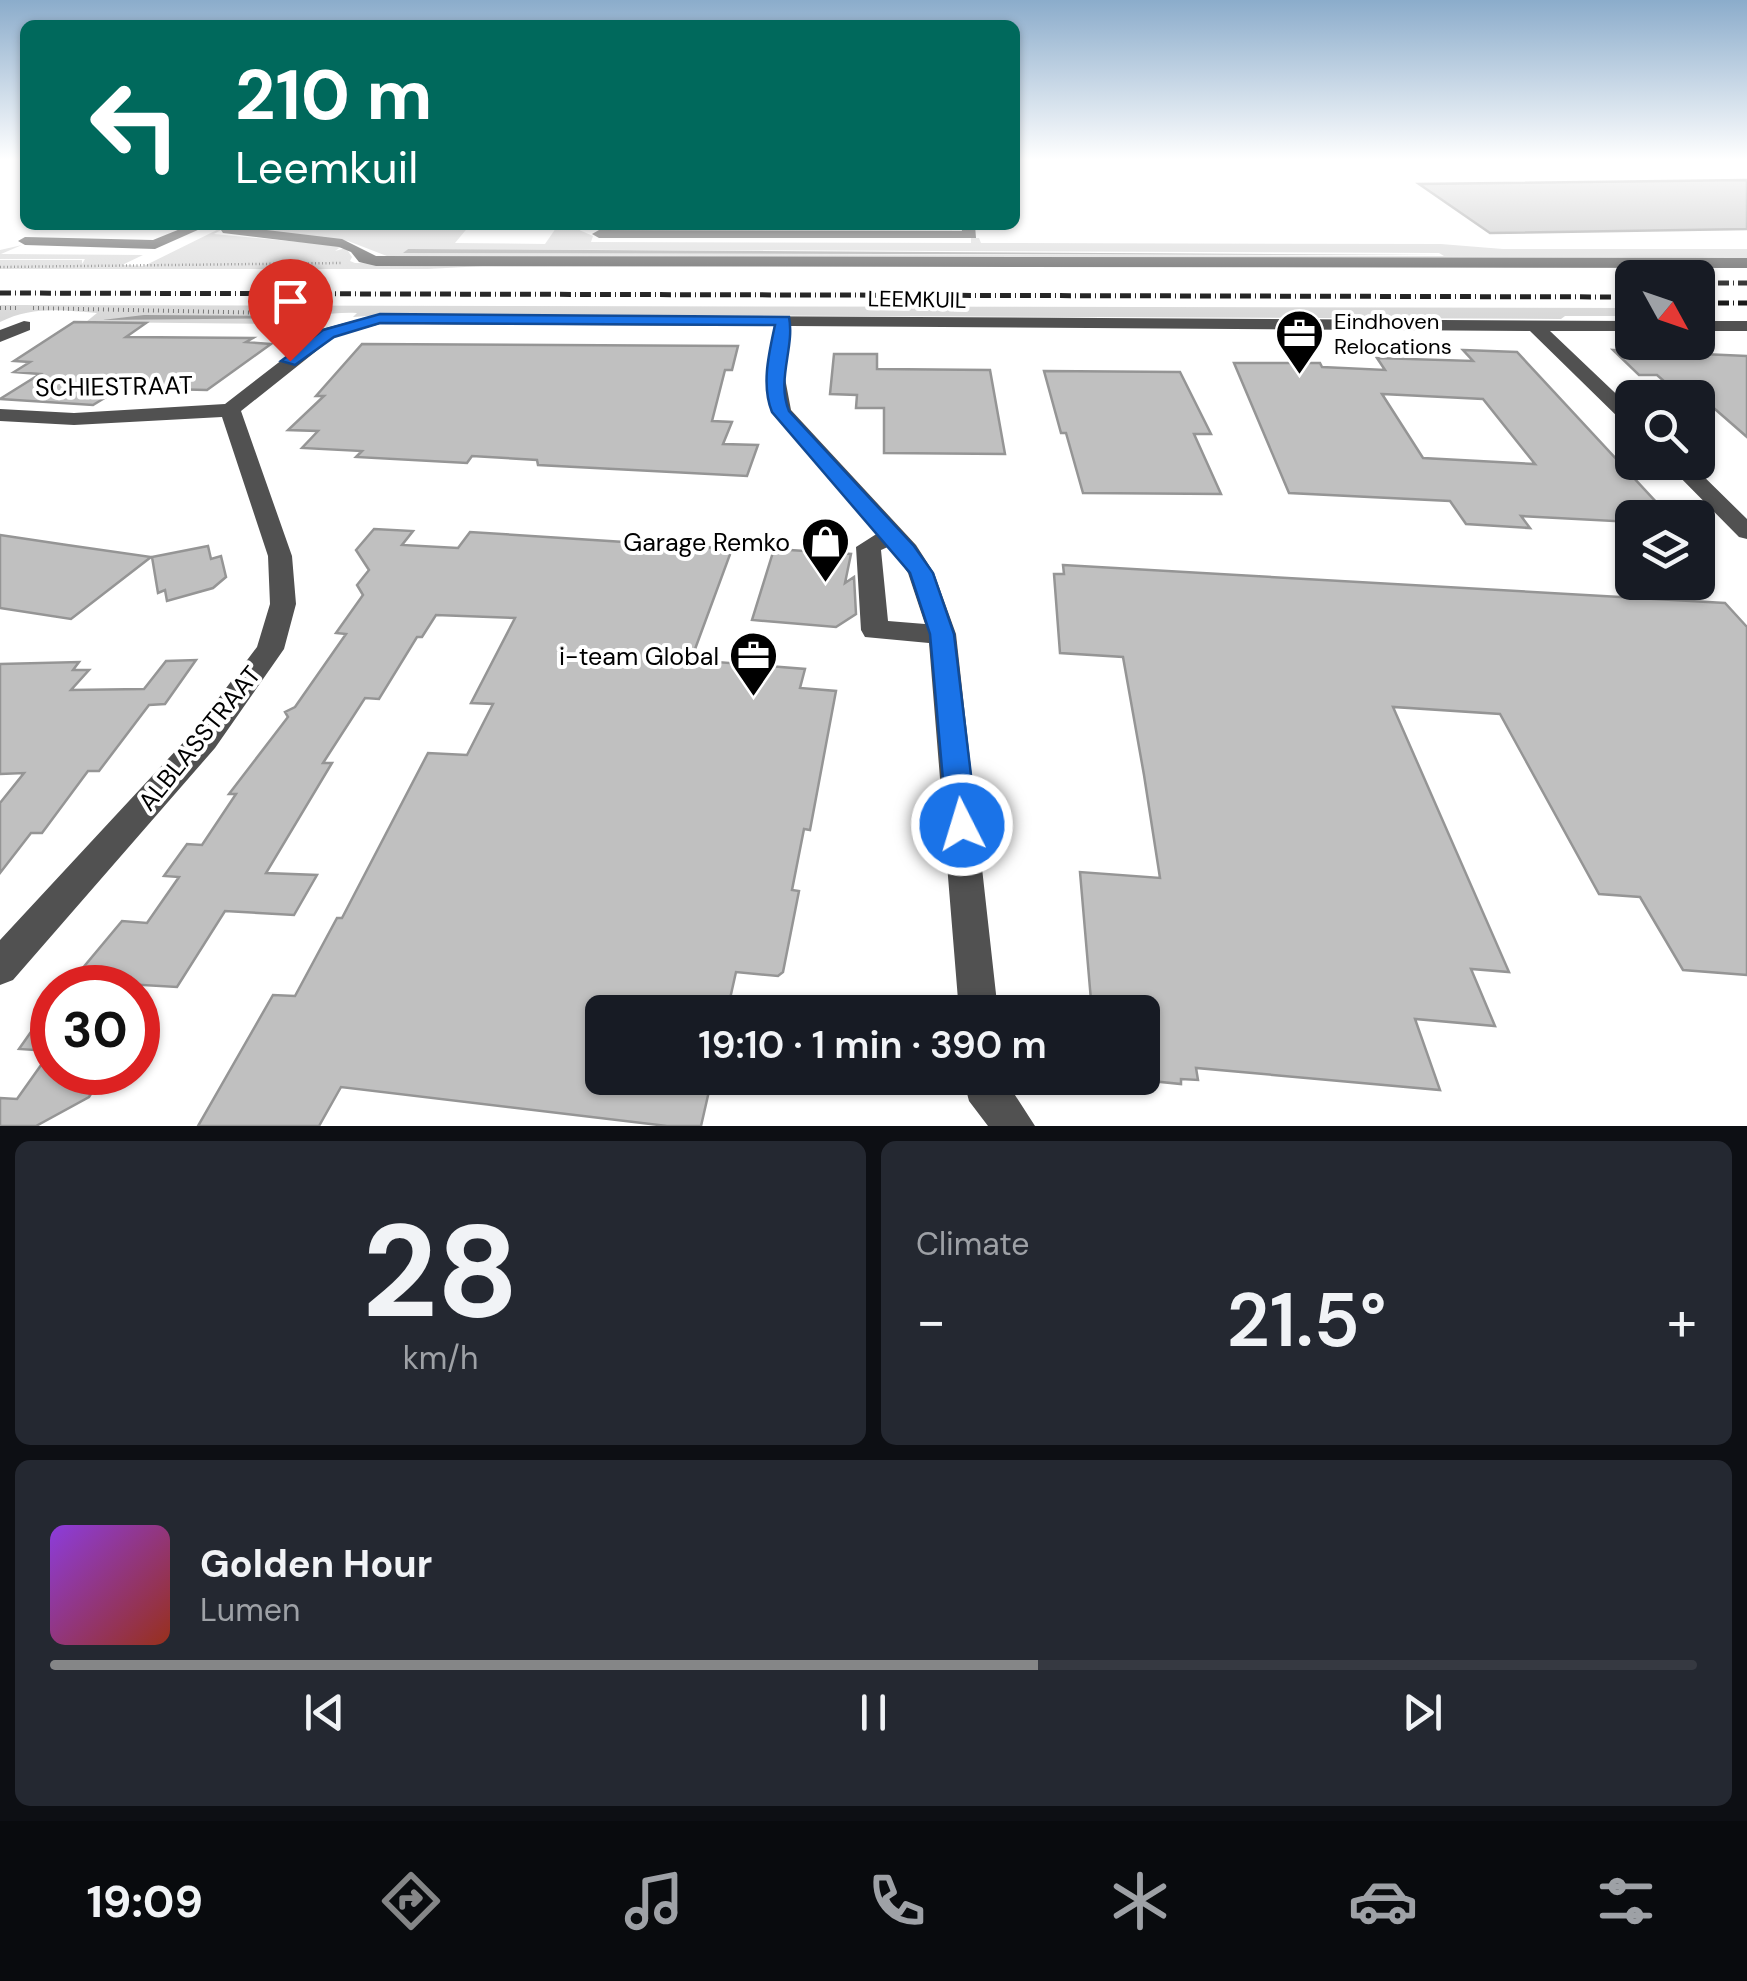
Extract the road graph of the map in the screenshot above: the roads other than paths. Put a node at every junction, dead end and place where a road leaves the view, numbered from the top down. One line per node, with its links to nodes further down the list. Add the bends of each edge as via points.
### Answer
1 (190, 230): 5 (street, via 155,245)
2 (228, 230): 6 (street, via 342,243 364,259 391,261)
3 (970, 230): 4 (street, via 971,235)
4 (598, 234)
5 (25, 241)
6 (1747, 263)
7 (784, 320): 9 (street, LEEMKUIL); 15 (street, LEEMKUIL, via 360,321 314,342); 19 (street, via 776,360 781,412)
8 (24, 326): 13 (street)
9 (1535, 326): 10 (street, LEEMKUIL); 14 (street)
10 (1615, 326)
11 (1715, 326): 12 (street)
12 (1747, 326)
13 (0, 337)
14 (1615, 404)
15 (230, 410): 16 (street, SCHIESTRAAT, via 90,418); 21 (street, ALBLASSTRAAT, via 280,556 283,604 270,649 204,740)
16 (0, 414)
17 (1694, 480): 18 (street)
18 (1747, 532)
19 (893, 536): 20 (street, via 921,573); 20 (street, via 868,547 876,630)
20 (942, 634): 22 (street)
21 (0, 967)
22 (976, 995)
23 (991, 1095): 24 (street)
24 (1014, 1126)

